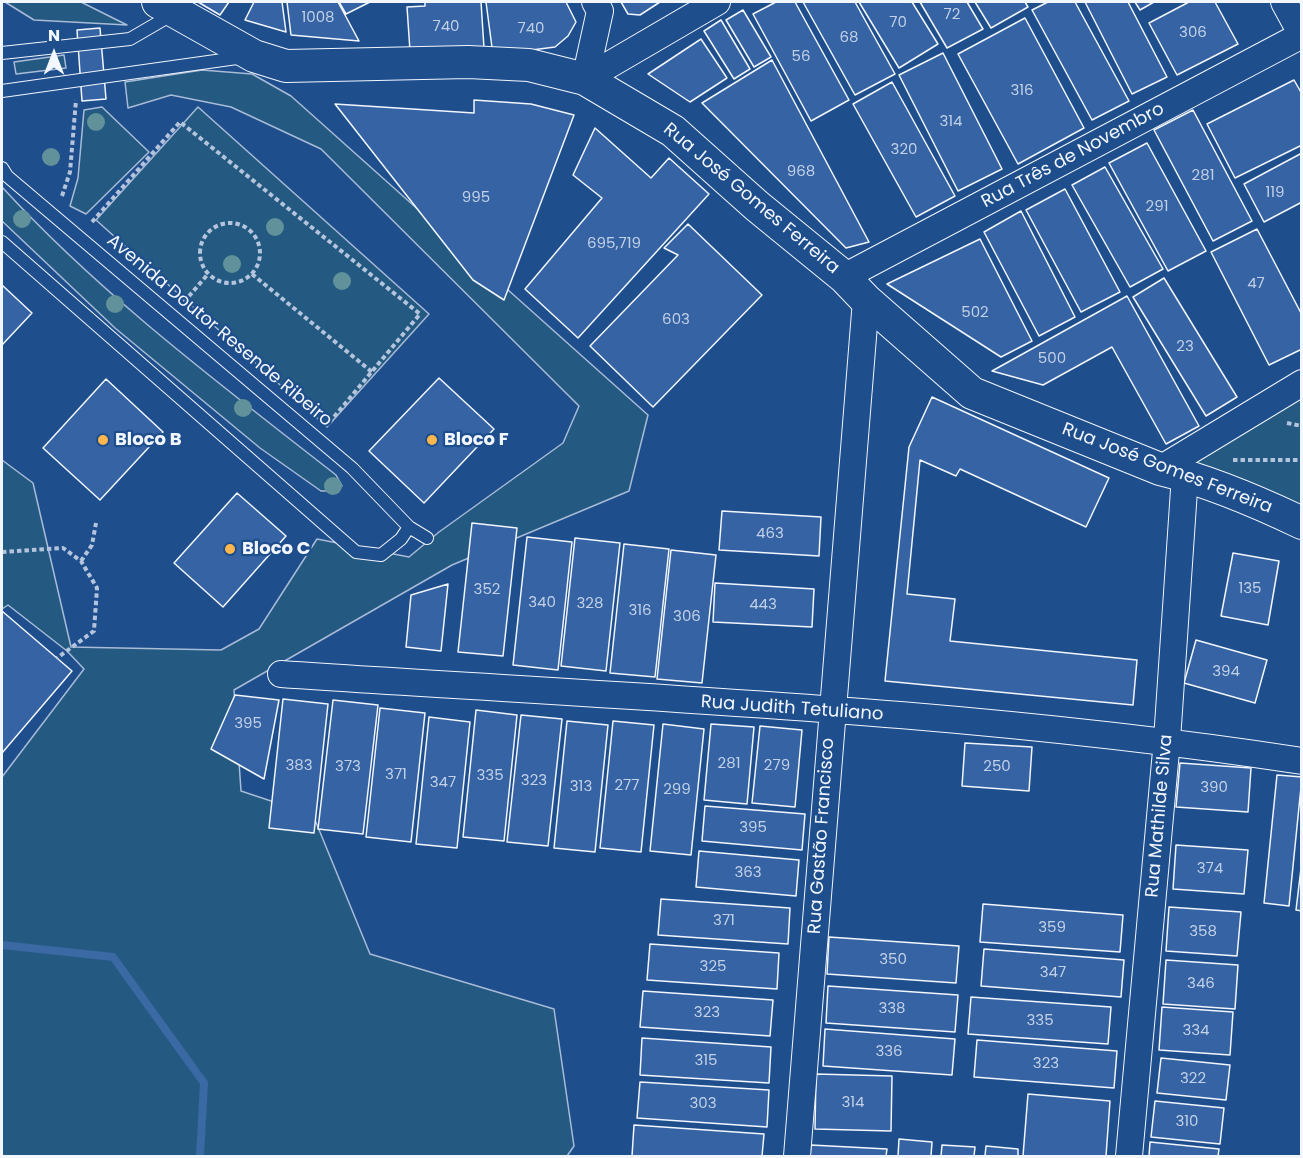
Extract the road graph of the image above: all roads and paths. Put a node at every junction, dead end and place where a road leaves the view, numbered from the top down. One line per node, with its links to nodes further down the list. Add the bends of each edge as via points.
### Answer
1 (595, 2): 8 (street, via 600,11)
2 (717, 2): 8 (street)
3 (1284, 2): 5 (street)
4 (167, 7): 6 (lane, via 130,39); 7 (street, Rua José Gomes Ferreira)
5 (1302, 35): 17 (street, Rua Três de Novembro)
6 (2, 52)
7 (254, 56): 8 (street, Rua José Gomes Ferreira, via 286,66 468,62 529,65); 9 (lane)
8 (585, 79): 17 (street, Rua José Gomes Ferreira, via 673,130)
9 (2, 91)
10 (77, 96): 12 (path, via 70,172)
11 (2, 168): 28 (lane, Avenida Doutor Resende Ribeiro, via 352,468)
12 (61, 200)
13 (86, 229): 20 (path, via 180,122 420,314)
14 (2, 242): 28 (lane, via 356,552 381,555)
15 (208, 274): 16 (path, via 235,282); 16 (path, via 201,255 205,236 231,223 250,230 256,238 260,256); 19 (path)
16 (252, 274): 20 (path)
17 (844, 277): 18 (street, Rua José Gomes Ferreira)
18 (866, 300): 25 (street, Rua José Gomes Ferreira, via 972,393); 34 (street, Rua Gastão Francisco)
19 (179, 307)
20 (372, 372): 22 (path)
21 (1302, 383): 25 (street)
22 (325, 428)
23 (1221, 460): 24 (path)
24 (1302, 460)
25 (1172, 472): 27 (street, Rua José Gomes Ferreira); 35 (street, Rua Mathilde Silva)
26 (96, 523): 31 (path, via 92,545)
27 (1302, 523)
28 (409, 527): 29 (lane, Avenida Doutor Resende Ribeiro)
29 (427, 538)
30 (2, 552): 31 (path, via 63,548)
31 (81, 561): 32 (path, via 97,588 94,631)
32 (57, 658)
33 (281, 674): 34 (street, Rua Judith Tetuliano)
34 (831, 711): 35 (street, Rua Judith Tetuliano); 37 (street, Rua Gastão Francisco)
35 (1167, 740): 36 (street, Rua Judith Tetuliano); 38 (street, Rua Mathilde Silva)
36 (1302, 761)
37 (797, 1156)
38 (1129, 1156)

